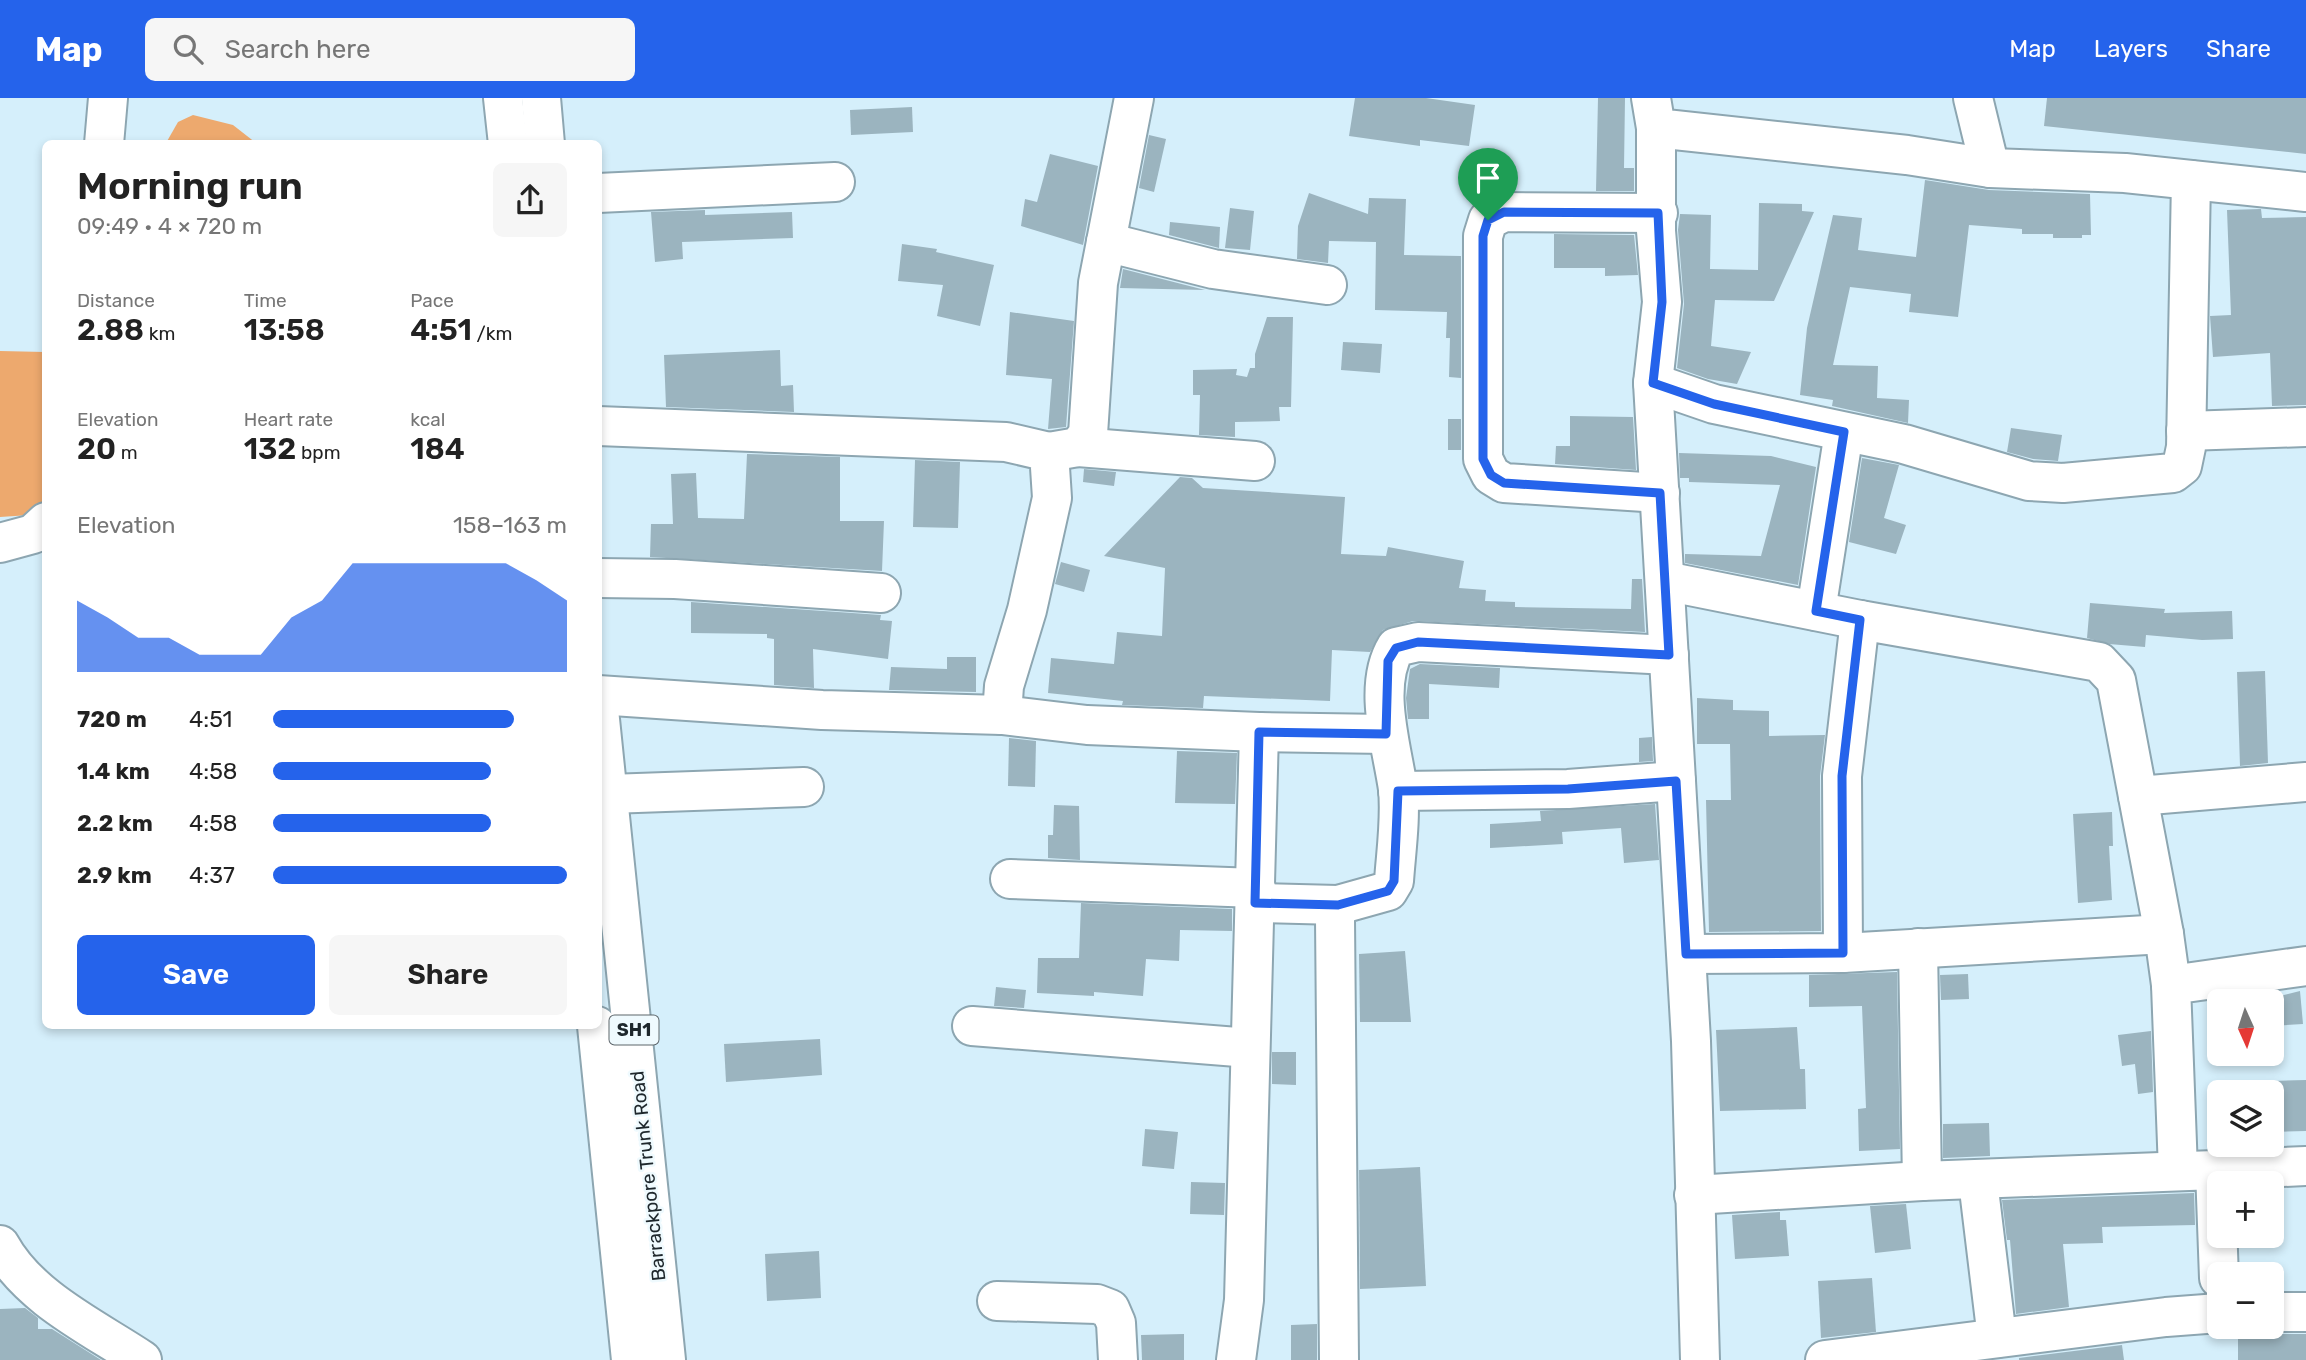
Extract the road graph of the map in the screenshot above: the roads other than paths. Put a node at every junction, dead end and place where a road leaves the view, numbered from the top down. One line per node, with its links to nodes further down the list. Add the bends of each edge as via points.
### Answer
1 (108, 98): 7 (street)
2 (503, 98): 8 (street)
3 (541, 98): 9 (street)
4 (1134, 98): 16 (street)
5 (1973, 98): 10 (street)
6 (1653, 113): 10 (street); 15 (street)
7 (104, 140)
8 (508, 140)
9 (545, 140)
10 (1990, 168): 11 (street)
11 (2191, 180): 13 (street); 21 (street)
12 (835, 182): 14 (street)
13 (2306, 192)
14 (602, 193)
15 (1658, 213): 18 (street, via 1662,302); 25 (street, via 1504,212 1488,220 1483,236 1483,459 1491,475 1504,483)
16 (1106, 242): 17 (street, via 1213,269); 23 (street, via 1097,293 1088,434)
17 (1326, 285)
18 (1653, 383): 22 (street, via 1714,404); 25 (street)
19 (602, 426): 23 (street, via 1006,442)
20 (2306, 426): 21 (street)
21 (2186, 431): 22 (street, via 2185,458 2173,473 2063,483 2029,481 1905,444)
22 (1844, 432): 31 (street)
23 (1064, 450): 24 (street); 35 (street, via 1027,610 1004,686)
24 (1255, 461)
25 (1660, 493): 29 (street)
26 (42, 526): 27 (street, via 33,534)
27 (0, 543)
28 (602, 578): 30 (street)
29 (1665, 581): 31 (street); 33 (street)
30 (881, 593)
31 (1816, 611): 32 (street)
32 (1860, 620): 44 (street, via 2105,666 2116,680); 50 (street, via 1842,776)
33 (1669, 655): 38 (street, via 1418,642 1396,648 1388,661); 39 (street)
34 (602, 698): 35 (street)
35 (1002, 715): 36 (street, via 1087,725)
36 (1259, 732): 38 (street); 46 (street)
37 (602, 733): 43 (street, Barrackpore Trunk Road / SH1)
38 (1386, 734): 42 (street)
39 (1676, 781): 42 (street, via 1568,789); 51 (street)
40 (2306, 782): 44 (street)
41 (804, 787): 43 (street)
42 (1398, 791): 47 (street, via 1394,881 1388,891)
43 (609, 794): 72 (street, Barrackpore Trunk Road / SH1)
44 (2138, 796): 48 (street)
45 (1010, 879): 46 (street)
46 (1255, 895): 47 (street); 56 (street)
47 (1338, 905): 75 (street)
48 (2164, 934): 49 (street); 53 (street)
49 (1918, 948): 50 (street); 59 (street)
50 (1843, 953): 51 (street)
51 (1686, 954): 61 (street)
52 (2306, 965): 53 (street)
53 (2171, 985): 58 (street)
54 (972, 1026): 56 (street)
55 (597, 1029): 71 (street, Barrackpore Trunk Road / SH1)
56 (1250, 1048): 74 (street, via 1244,1300)
57 (2306, 1166): 58 (street)
58 (2197, 1170): 60 (street); 63 (street)
59 (1922, 1181): 60 (street); 61 (street)
60 (1979, 1181): 69 (street)
61 (1694, 1195): 76 (street)
62 (3, 1250): 64 (street); 70 (street, via 25,1278 59,1306)
63 (2216, 1262)
64 (7, 1295)
65 (997, 1301): 73 (street, via 1110,1308 1116,1323)
66 (2284, 1312): 67 (street)
67 (2306, 1312)
68 (2207, 1314): 69 (street)
69 (1997, 1338): 77 (street)
70 (142, 1360)
71 (631, 1360)
72 (666, 1360)
73 (1118, 1360)
74 (1236, 1360)
75 (1339, 1360)
76 (1700, 1360)
77 (1825, 1360)

